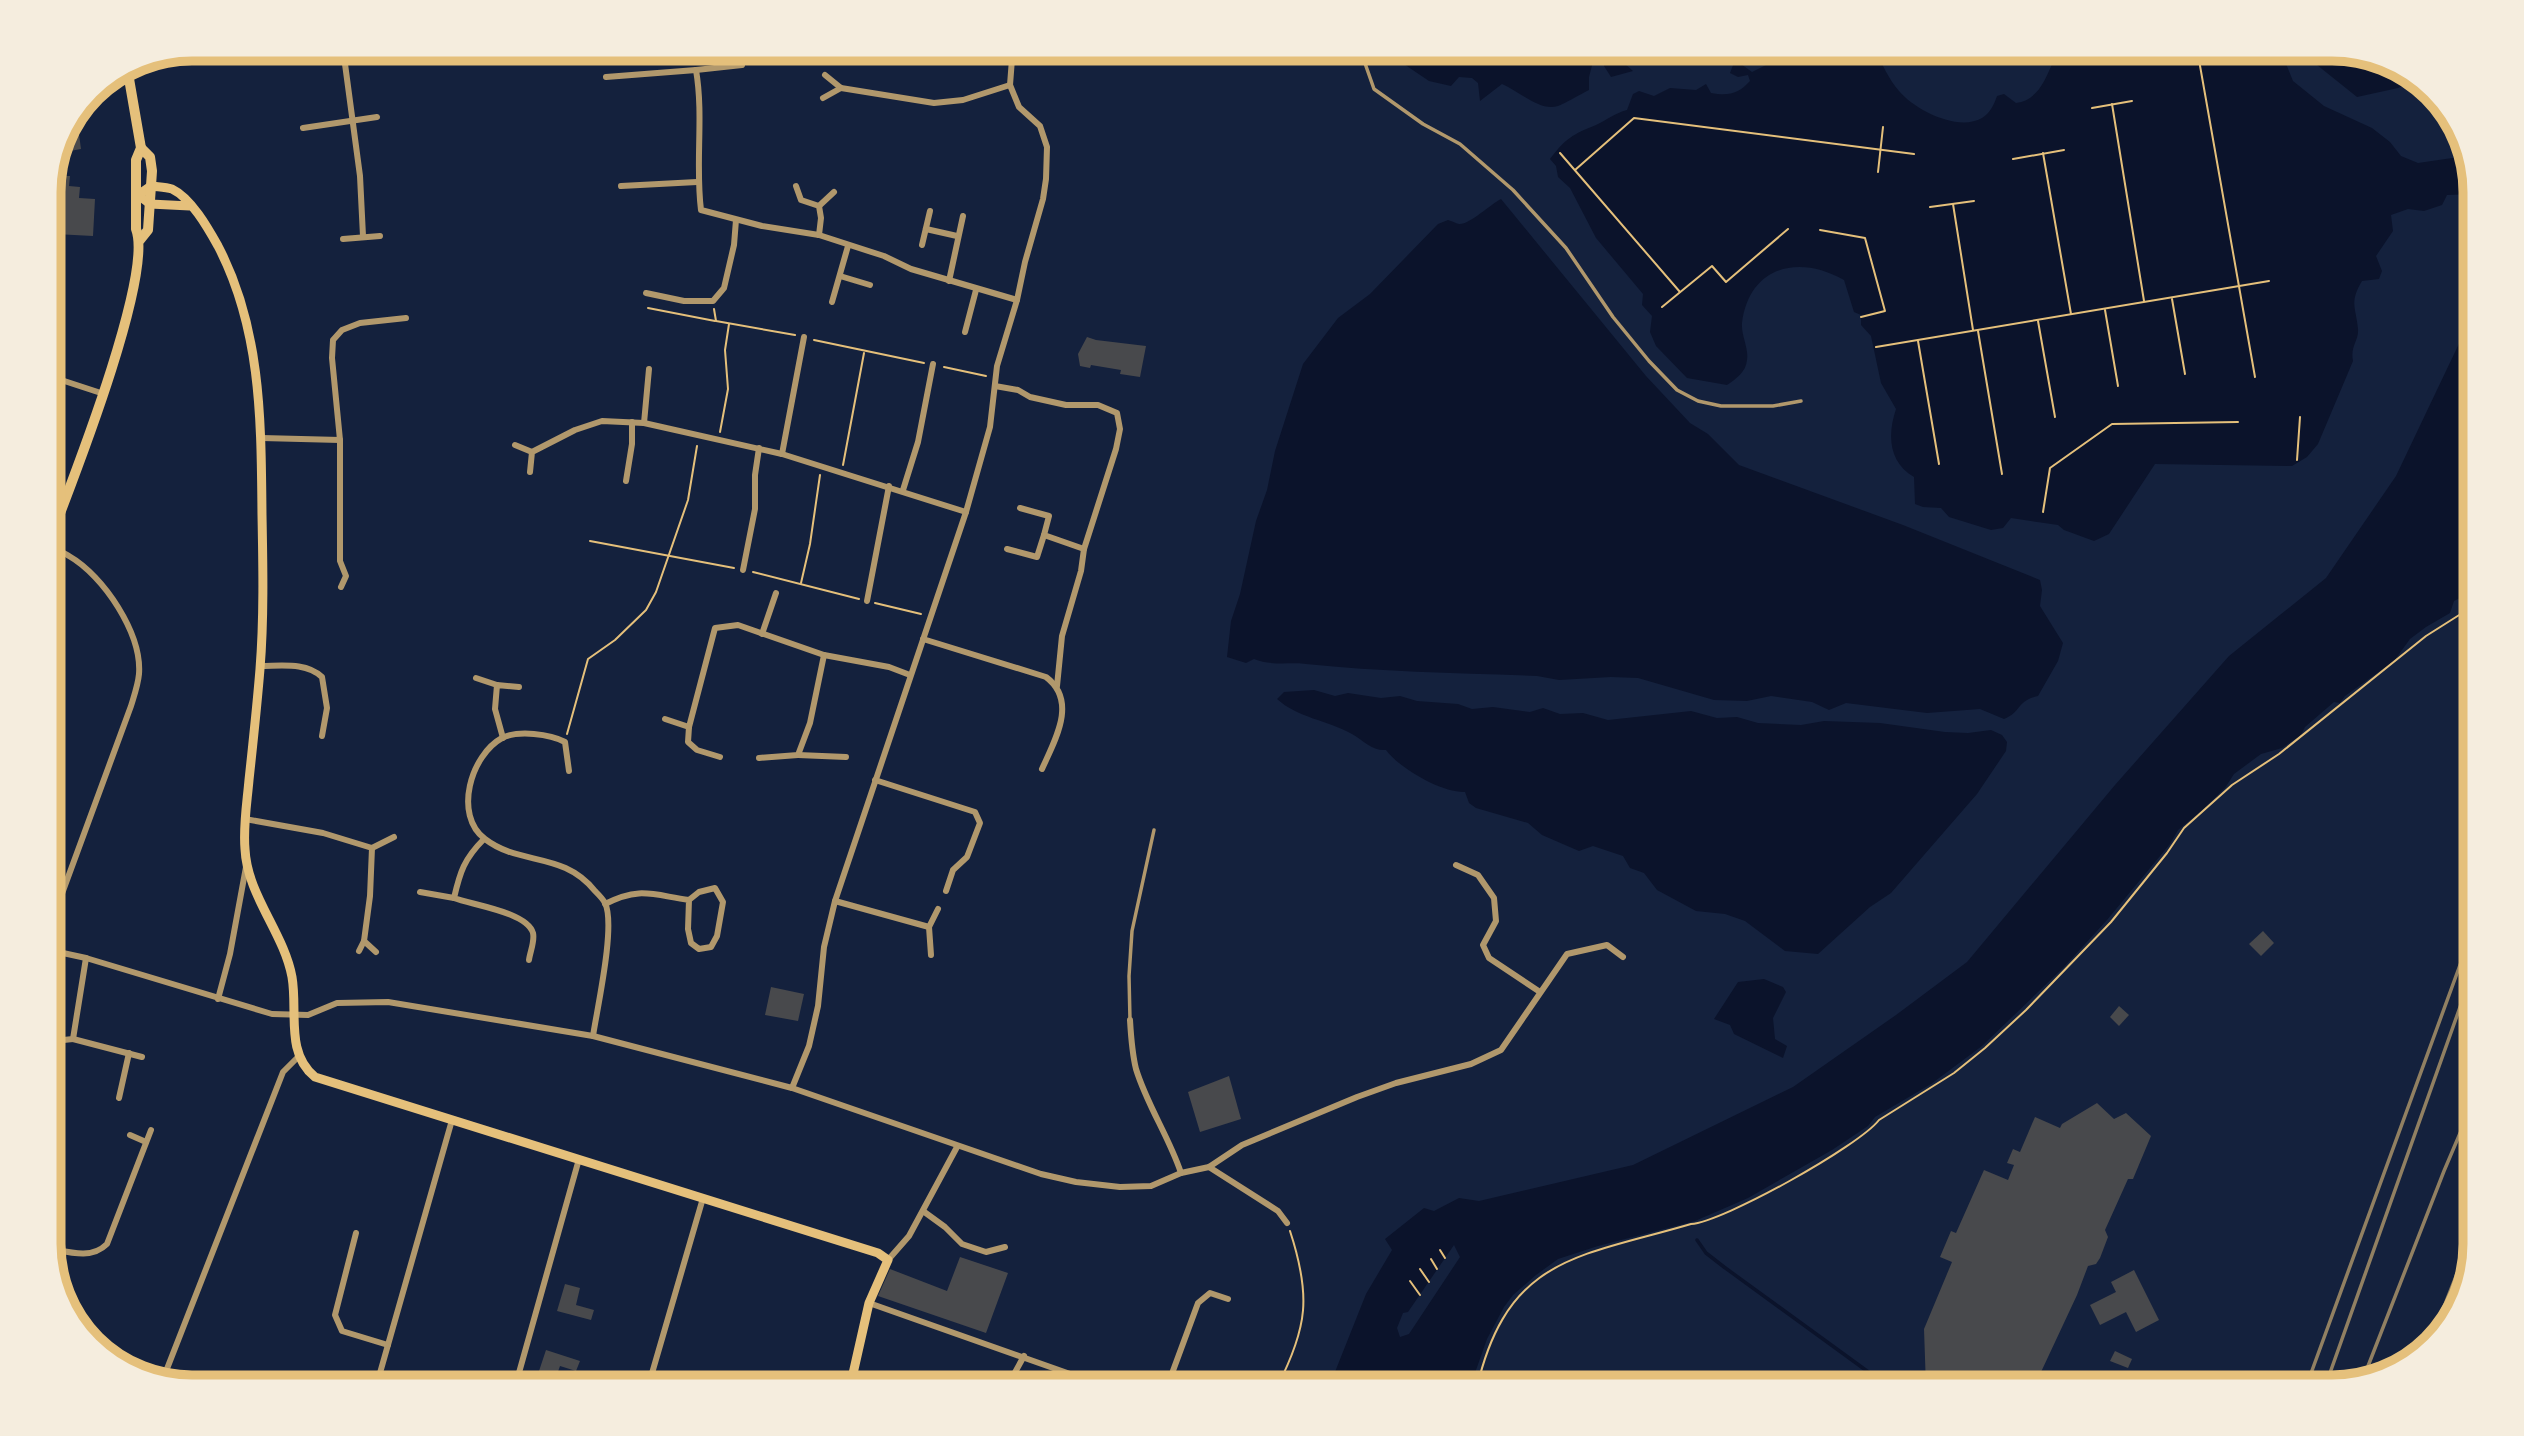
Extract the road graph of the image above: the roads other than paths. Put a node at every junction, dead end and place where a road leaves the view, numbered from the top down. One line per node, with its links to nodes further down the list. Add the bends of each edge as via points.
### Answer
1 (345, 61): 13 (street)
2 (1012, 61): 9 (street)
3 (1364, 61): 52 (lane, via 1374,89 1460,144 1513,190 1566,248 1614,317 1677,390 1721,406)
4 (742, 65): 5 (street)
5 (696, 70): 7 (street); 16 (street, via 700,96)
6 (825, 75): 10 (street)
7 (606, 77)
8 (129, 78): 15 (main road)
9 (1010, 85): 10 (street, via 963,100 934,103); 42 (street, via 1019,107 1040,126 1047,147 1043,199)
10 (841, 88): 11 (street)
11 (823, 98)
12 (377, 117): 13 (street)
13 (353, 121): 14 (street); 30 (street)
14 (303, 128)
15 (141, 148): 17 (main road, via 150,158); 21 (main road, via 136,160)
16 (697, 181): 18 (street); 27 (street, via 701,210)
17 (151, 186): 21 (main road); 22 (main road); 23 (main road, via 172,189)
18 (621, 186)
19 (796, 186): 24 (street, via 801,200)
20 (834, 192): 24 (street)
21 (138, 195): 22 (main road); 34 (main road, via 136,229)
22 (150, 204): 23 (main road); 34 (main road, via 148,230)
23 (190, 206): 55 (main road, via 210,231 236,288 256,361)
24 (818, 206): 29 (street)
25 (930, 211): 28 (street)
26 (964, 216): 32 (street)
27 (736, 220): 29 (street); 41 (street, via 724,288 713,301)
28 (926, 229): 32 (street); 35 (street)
29 (819, 235): 36 (street)
30 (363, 236): 31 (street); 33 (street)
31 (380, 236)
32 (957, 236): 38 (street)
33 (343, 239)
34 (141, 240): 51 (main road, via 129,306)
35 (922, 245)
36 (848, 246): 37 (street); 38 (street)
37 (840, 276): 39 (street); 43 (street)
38 (949, 282): 40 (street)
39 (870, 285)
40 (976, 290): 42 (street); 45 (street)
41 (646, 293)
42 (1017, 300): 50 (street)
43 (832, 302)
44 (406, 318): 56 (street, via 360,323 342,330 333,340)
45 (965, 332)
46 (804, 337): 60 (street)
47 (933, 364): 64 (street, via 918,443)
48 (649, 369): 54 (street)
49 (62, 380): 51 (street)
50 (994, 382): 67 (street, via 990,427); 70 (street, via 1030,397 1066,405 1098,405 1117,413 1116,449)
51 (104, 394): 66 (main road)
52 (1801, 401)
53 (632, 422): 54 (street); 59 (street, via 602,421); 62 (street)
54 (645, 423): 58 (street)
55 (262, 438): 56 (street); 79 (main road)
56 (340, 440): 73 (street, via 340,561 346,576)
57 (515, 445): 59 (street)
58 (759, 448): 60 (street); 72 (street, via 755,509)
59 (532, 452): 61 (street)
60 (782, 454): 63 (street)
61 (530, 472)
62 (626, 481)
63 (889, 486): 64 (street); 75 (street)
64 (903, 490): 67 (street)
65 (1020, 508): 68 (street, via 1049,516)
66 (62, 509)
67 (966, 512): 77 (street)
68 (1044, 535): 69 (street, via 1037,556); 70 (street)
69 (1007, 549)
70 (1084, 549): 83 (street, via 1062,636)
71 (62, 552): 105 (street, via 89,573 127,619 139,675)
72 (743, 570)
73 (341, 587)
74 (776, 593): 76 (street)
75 (867, 601)
76 (762, 634): 78 (street); 86 (street, via 738,625 715,628)
77 (923, 639): 80 (street); 83 (street, via 1046,677)
78 (824, 655): 80 (street); 89 (street, via 810,723)
79 (260, 666): 87 (street, via 305,667 322,677 327,708); 96 (main road)
80 (910, 675): 95 (street)
81 (476, 678): 82 (street)
82 (497, 685): 84 (street); 88 (street, via 495,709)
83 (1057, 686): 93 (street, via 1063,704 1059,730)
84 (519, 687)
85 (665, 719): 86 (street)
86 (689, 727): 90 (street, via 688,742)
87 (322, 736)
88 (503, 738): 94 (street, via 552,735 565,742); 99 (street, via 488,751 472,778 466,803)
89 (798, 755): 91 (street); 92 (street)
90 (720, 757)
91 (846, 757)
92 (759, 758)
93 (1042, 769)
94 (569, 771)
95 (876, 780): 103 (street, via 975,812 980,823 967,857 953,870); 108 (street)
96 (245, 819): 100 (street, via 323,833); 102 (main road)
97 (1154, 830): 123 (lane, via 1132,931)
98 (394, 836): 100 (street)
99 (484, 839): 106 (street, via 460,871); 109 (street, via 514,853 559,863 585,879)
100 (372, 848): 112 (street)
101 (1456, 865): 120 (street, via 1478,875 1494,898 1496,921 1483,945 1489,958)
102 (246, 866): 121 (street); 122 (main road, via 288,959)
103 (946, 891)
104 (420, 892): 106 (street)
105 (62, 894)
106 (454, 898): 119 (street, via 510,915 530,927 534,936)
107 (689, 900): 107 (street, via 715,888 723,902 718,936 711,947 699,949 691,943); 109 (street, via 638,891)
108 (835, 901): 111 (street); 130 (street, via 824,947 818,1006)
109 (606, 904): 124 (street, via 605,959)
110 (938, 909): 111 (street)
111 (929, 927): 116 (street)
112 (364, 941): 113 (street); 114 (street)
113 (359, 951)
114 (376, 952)
115 (62, 953): 118 (street)
116 (931, 955)
117 (1623, 957): 120 (street, via 1607,945 1567,954)
118 (86, 958): 121 (street); 125 (street)
119 (529, 960)
120 (1540, 992): 138 (street, via 1501,1050 1471,1064 1357,1097 1242,1145)
121 (218, 999): 122 (street, via 272,1014)
122 (294, 1013): 124 (street, via 308,1015 337,1003 360,1001); 129 (main road)
123 (1130, 1020): 139 (street, via 1136,1069)
124 (593, 1036): 130 (street)
125 (73, 1040): 126 (street); 127 (street)
126 (62, 1041)
127 (129, 1053): 128 (street); 131 (street)
128 (142, 1057)
129 (298, 1057): 132 (main road, via 315,1077); 151 (street, via 283,1072)
130 (792, 1088): 136 (street)
131 (119, 1098)
132 (452, 1120): 137 (main road); 149 (street)
133 (150, 1130): 135 (street)
134 (130, 1135): 135 (street)
135 (146, 1142): 145 (street, via 107,1244 99,1252)
136 (957, 1147): 139 (street, via 1076,1182 1151,1186); 141 (street)
137 (579, 1159): 140 (main road); 153 (street)
138 (1209, 1167): 139 (street); 142 (street, via 1278,1211)
139 (1181, 1173)
140 (702, 1198): 146 (main road); 154 (street)
141 (923, 1211): 144 (street, via 962,1244 986,1252); 146 (street)
142 (1287, 1223)
143 (356, 1234): 149 (street, via 335,1315 342,1331)
144 (1005, 1247)
145 (62, 1250)
146 (888, 1260): 148 (main road)
147 (1228, 1299): 158 (street, via 1210,1293 1198,1303)
148 (869, 1303): 150 (street); 155 (main road)
149 (387, 1345): 152 (street)
150 (1024, 1356): 156 (street); 157 (street)
151 (166, 1372)
152 (379, 1375)
153 (518, 1375)
154 (651, 1375)
155 (853, 1375)
156 (1014, 1375)
157 (1075, 1375)
158 (1171, 1375)

